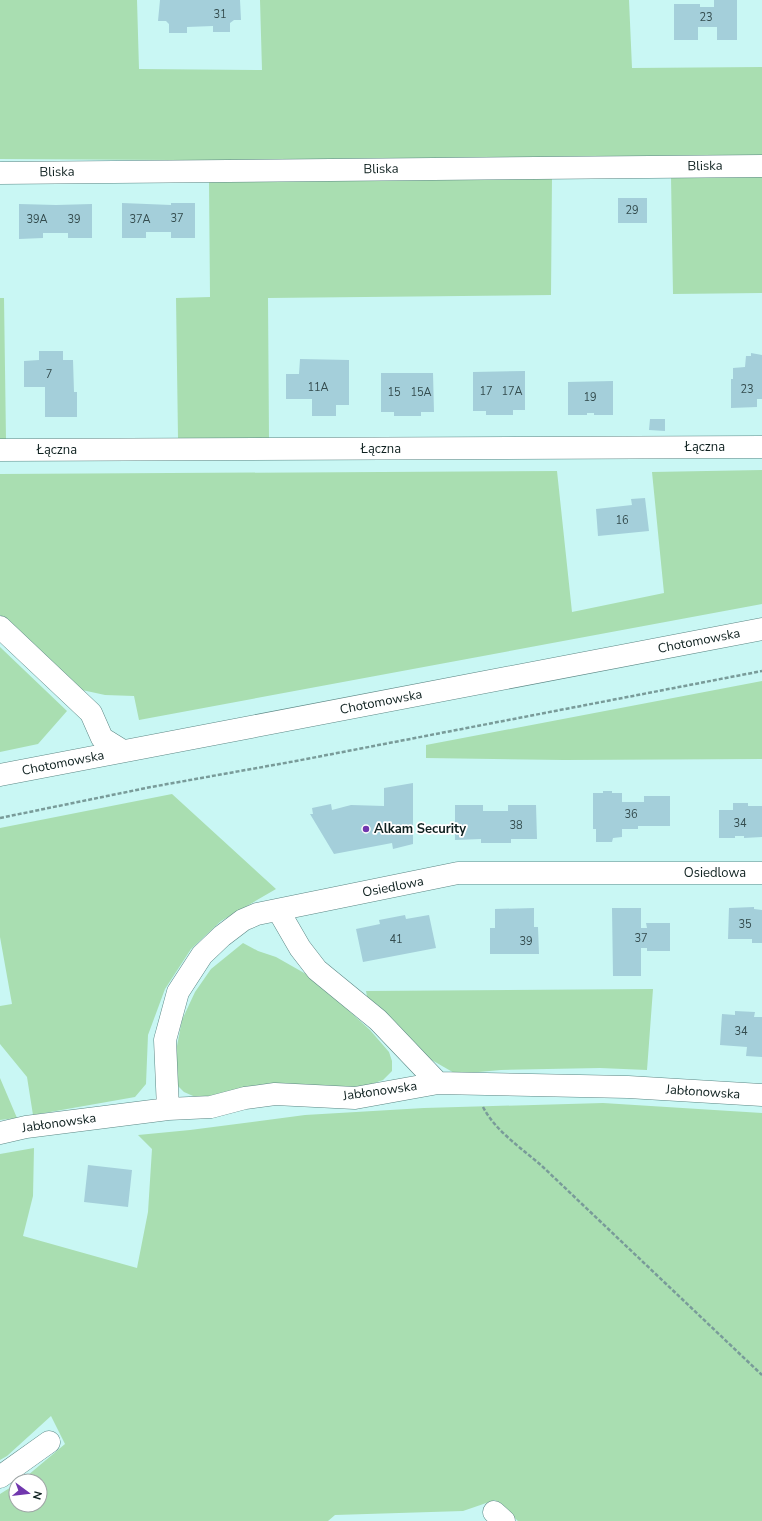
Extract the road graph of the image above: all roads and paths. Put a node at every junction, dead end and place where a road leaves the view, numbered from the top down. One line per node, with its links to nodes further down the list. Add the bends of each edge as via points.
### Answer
1 (762, 166): 2 (street, Bliska)
2 (0, 173)
3 (762, 447): 4 (street, Łączna)
4 (0, 450)
5 (0, 627): 8 (street, via 91,713 102,738)
6 (762, 629): 8 (street, Chotomowska)
7 (762, 671): 10 (path)
8 (123, 751): 9 (street, Chotomowska)
9 (0, 775)
10 (0, 818)
11 (762, 873): 12 (street, Osiedlowa, via 458,873)
12 (278, 910): 13 (street, via 300,948 318,970 378,1020); 16 (street, Osiedlowa, via 243,920 222,936 202,955 178,992 165,1040)
13 (438, 1083): 14 (street, Jabłonowska); 16 (street, Jabłonowska, via 355,1098 275,1094 245,1098 211,1107)
14 (471, 1084): 15 (street, Jabłonowska, via 628,1087); 18 (path, via 489,1118)
15 (762, 1095)
16 (168, 1109): 17 (street, Jabłonowska, via 26,1127)
17 (0, 1134)
18 (762, 1375)
19 (49, 1442): 20 (street)
20 (0, 1477)

